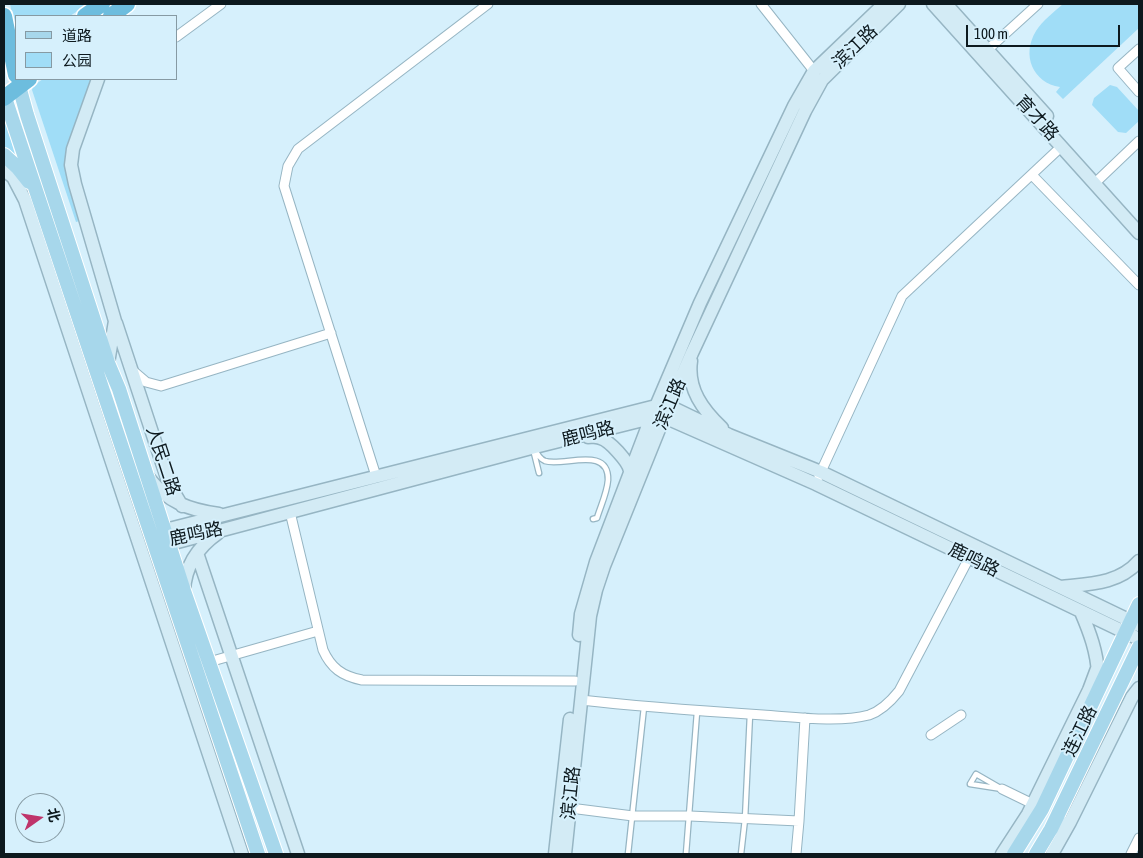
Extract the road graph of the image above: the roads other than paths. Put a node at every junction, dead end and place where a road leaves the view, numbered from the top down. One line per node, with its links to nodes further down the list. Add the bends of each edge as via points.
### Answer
1 (102, 4): 11 (highway)
2 (221, 4): 14 (street)
3 (488, 4): 35 (street, via 298,149 288,166 284,186)
4 (762, 4): 18 (street)
5 (884, 4): 18 (street, 滨江路)
6 (899, 4): 36 (street, 滨江路, via 822,80)
7 (933, 4): 16 (street, 育才路)
8 (946, 4): 16 (street, 育才路)
9 (1038, 4): 16 (street)
10 (124, 8): 12 (highway)
11 (87, 15)
12 (113, 15)
13 (4, 16): 17 (highway)
14 (178, 36)
15 (1139, 49): 22 (street, via 1118,68)
16 (985, 52): 25 (street, 育才路); 29 (street, 育才路)
17 (15, 71)
18 (814, 71): 39 (street, 滨江路, via 713,276)
19 (15, 78): 23 (highway)
20 (17, 80): 37 (main road, 人民二路)
21 (98, 80): 34 (street, 人民二路, via 74,143 71,165)
22 (1139, 92)
23 (4, 97): 30 (main road, 人民二路)
24 (1139, 141): 29 (street)
25 (1062, 146): 28 (street); 29 (street, 育才路)
26 (4, 155): 30 (main road)
27 (4, 170): 90 (street, via 13,176 25,200)
28 (1032, 175): 33 (street); 47 (street, via 902,296)
29 (1098, 180): 31 (street, 育才路); 32 (street, 育才路)
30 (36, 192): 53 (main road, 人民二路)
31 (1139, 221)
32 (1139, 233)
33 (1139, 285)
34 (115, 321): 37 (street); 38 (street, 人民二路)
35 (331, 333): 38 (street, via 161,386 146,382); 46 (street)
36 (692, 353): 39 (street, 滨江路); 40 (street, via 690,376 697,396 711,418)
37 (108, 363): 45 (main road, 人民二路)
38 (131, 369): 48 (street, 人民二路, via 169,484)
39 (660, 412): 40 (street, 鹿鸣路); 41 (street, 鹿鸣路); 43 (street, 滨江路); 46 (street, 鹿鸣路); 47 (street, 鹿鸣路); 71 (street, 滨江路, via 596,590)
40 (729, 435): 47 (street, 鹿鸣路)
41 (575, 438): 42 (street, 鹿鸣路); 43 (street, via 604,440 627,462)
42 (533, 448): 44 (lane); 49 (street, 鹿鸣路); 50 (lane, via 546,461 582,460 604,465 608,476 606,489 597,518)
43 (630, 471): 68 (street, 滨江路, via 587,590)
44 (539, 473)
45 (146, 475): 48 (street, via 160,491); 52 (main road, 人民二路)
46 (376, 476): 51 (street, 鹿鸣路)
47 (818, 478): 55 (street, 鹿鸣路); 57 (street, 鹿鸣路)
48 (182, 506): 51 (street)
49 (290, 512): 51 (street, 鹿鸣路); 62 (street)
50 (593, 519)
51 (225, 522): 52 (street, 鹿鸣路); 54 (street)
52 (167, 537): 53 (street, 鹿鸣路); 58 (main road, 人民二路)
53 (153, 540): 91 (main road, 人民二路)
54 (197, 553): 58 (street, via 189,565); 65 (street)
55 (970, 558): 60 (street, 鹿鸣路); 76 (street, via 904,683 888,703 870,714)
56 (1139, 560): 57 (street, via 1128,572 1115,578)
57 (1061, 587): 61 (street, 鹿鸣路)
58 (184, 591): 66 (main road, 人民二路)
59 (1139, 604): 61 (main road, 连江路)
60 (1081, 612): 61 (street, 鹿鸣路); 67 (street, via 1091,634)
61 (1132, 626): 63 (street, 鹿鸣路); 70 (main road, 连江路)
62 (318, 631): 65 (street); 68 (street, via 323,650 334,669 362,680)
63 (1139, 639)
64 (1139, 647): 77 (main road, 连江路)
65 (231, 655): 66 (street); 93 (street)
66 (209, 662): 92 (main road, 人民二路)
67 (1098, 666): 70 (street); 80 (street)
68 (575, 681): 94 (street, 滨江路)
69 (1139, 688): 77 (street)
70 (1098, 693): 80 (main road, 连江路)
71 (581, 700): 72 (street); 81 (street, 滨江路)
72 (644, 707): 73 (street); 82 (lane)
73 (697, 712): 74 (street); 83 (lane)
74 (750, 714): 76 (street); 84 (lane)
75 (961, 716): 78 (street)
76 (805, 718): 85 (street)
77 (1113, 718): 86 (street); 87 (main road, 连江路)
78 (931, 735)
79 (1002, 789): 79 (lane, via 976,774 970,784 994,788); 80 (street)
80 (1038, 806): 100 (street); 101 (main road, 连江路)
81 (570, 808): 82 (street); 95 (street, 滨江路)
82 (633, 816): 83 (street); 96 (lane)
83 (690, 816): 84 (street); 97 (lane)
84 (745, 819): 85 (street); 98 (lane)
85 (800, 821): 99 (street)
86 (1070, 822): 87 (street); 89 (street)
87 (1051, 829): 89 (street); 102 (main road, 连江路)
88 (1139, 838): 103 (street)
89 (1055, 849)
90 (242, 854)
91 (258, 854)
92 (276, 854)
93 (298, 854)
94 (555, 854)
95 (565, 854)
96 (628, 854)
97 (686, 854)
98 (741, 854)
99 (796, 854)
100 (1002, 854)
101 (1014, 854)
102 (1036, 854)
103 (1131, 854)

